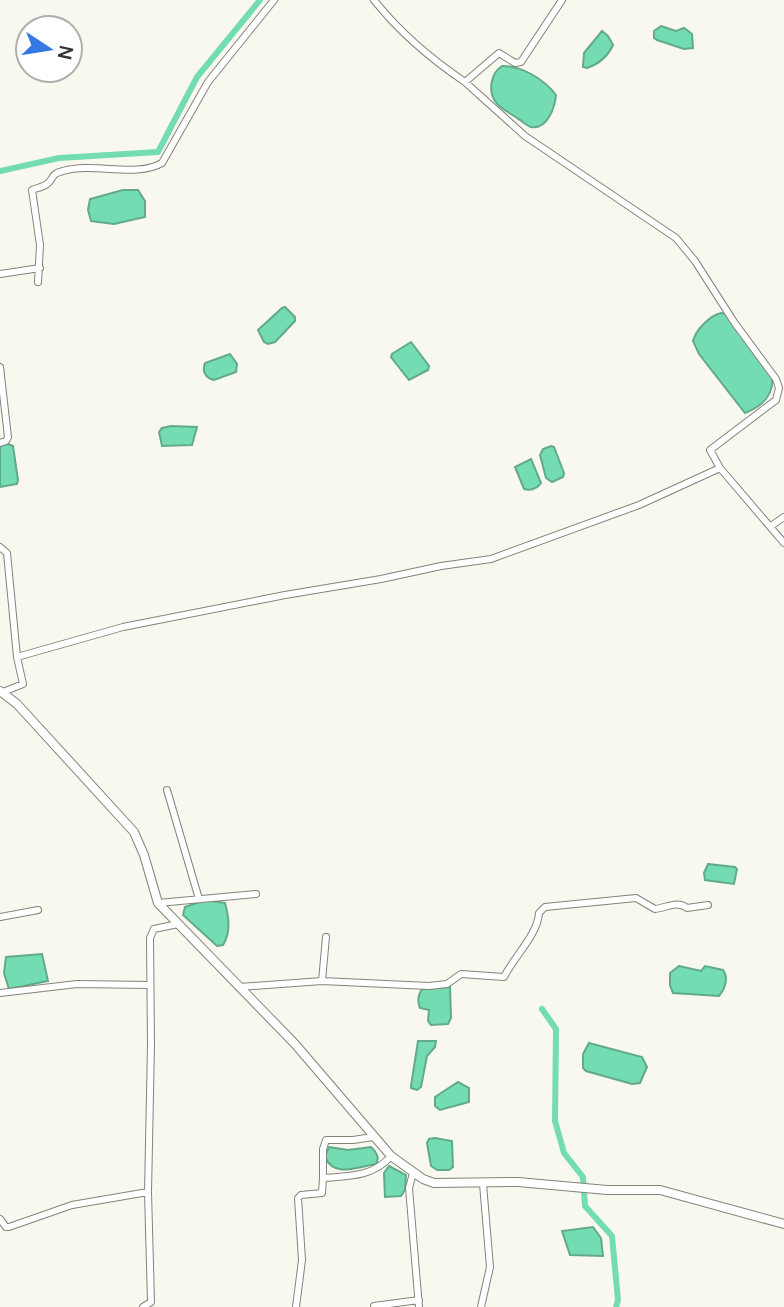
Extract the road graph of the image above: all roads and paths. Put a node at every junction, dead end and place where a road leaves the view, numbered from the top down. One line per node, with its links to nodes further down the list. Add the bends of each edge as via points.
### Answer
1 (274, 0): 5 (street, via 208,82 162,163 151,169 62,171 32,190)
2 (374, 0): 4 (street, via 425,53)
3 (562, 0): 4 (street, via 521,62 499,53)
4 (465, 82): 10 (street, via 525,135 676,239 776,379 776,400 711,448)
5 (40, 268): 6 (street); 7 (street)
6 (0, 274)
7 (38, 282)
8 (0, 367): 9 (street, via 8,437)
9 (0, 443)
10 (720, 468): 12 (street); 15 (street, via 639,505 491,559 123,627)
11 (784, 517): 12 (street)
12 (771, 526): 13 (street)
13 (784, 542)
14 (0, 547): 15 (street, via 7,552)
15 (17, 657): 16 (street, via 22,686)
16 (2, 691): 20 (main road, via 134,832)
17 (167, 790): 19 (street)
18 (256, 894): 19 (street)
19 (199, 899): 20 (street)
20 (158, 903): 24 (main road)
21 (708, 905): 26 (street, via 655,909 636,898 545,907 504,977 461,974 447,984 429,986)
22 (38, 910): 23 (street)
23 (0, 917)
24 (178, 924): 27 (street, via 154,929); 28 (main road)
25 (326, 937): 26 (street)
26 (322, 981): 28 (street)
27 (150, 985): 29 (street, via 77,984); 35 (street)
28 (239, 987): 30 (main road, via 296,1044)
29 (0, 993)
30 (373, 1137): 31 (main road); 33 (street, via 326,1140)
31 (391, 1156): 32 (main road); 33 (street, via 377,1170)
32 (413, 1173): 34 (main road, via 434,1183); 38 (street, via 409,1188)
33 (323, 1178): 41 (street, via 322,1193 298,1198 302,1259)
34 (483, 1184): 37 (main road, via 660,1190); 42 (street, via 490,1267)
35 (148, 1192): 36 (street, via 72,1205 9,1227); 40 (street, via 151,1303)
36 (0, 1219)
37 (784, 1224)
38 (419, 1303): 39 (street)
39 (374, 1306)
40 (143, 1307)
41 (296, 1307)
42 (481, 1307)

